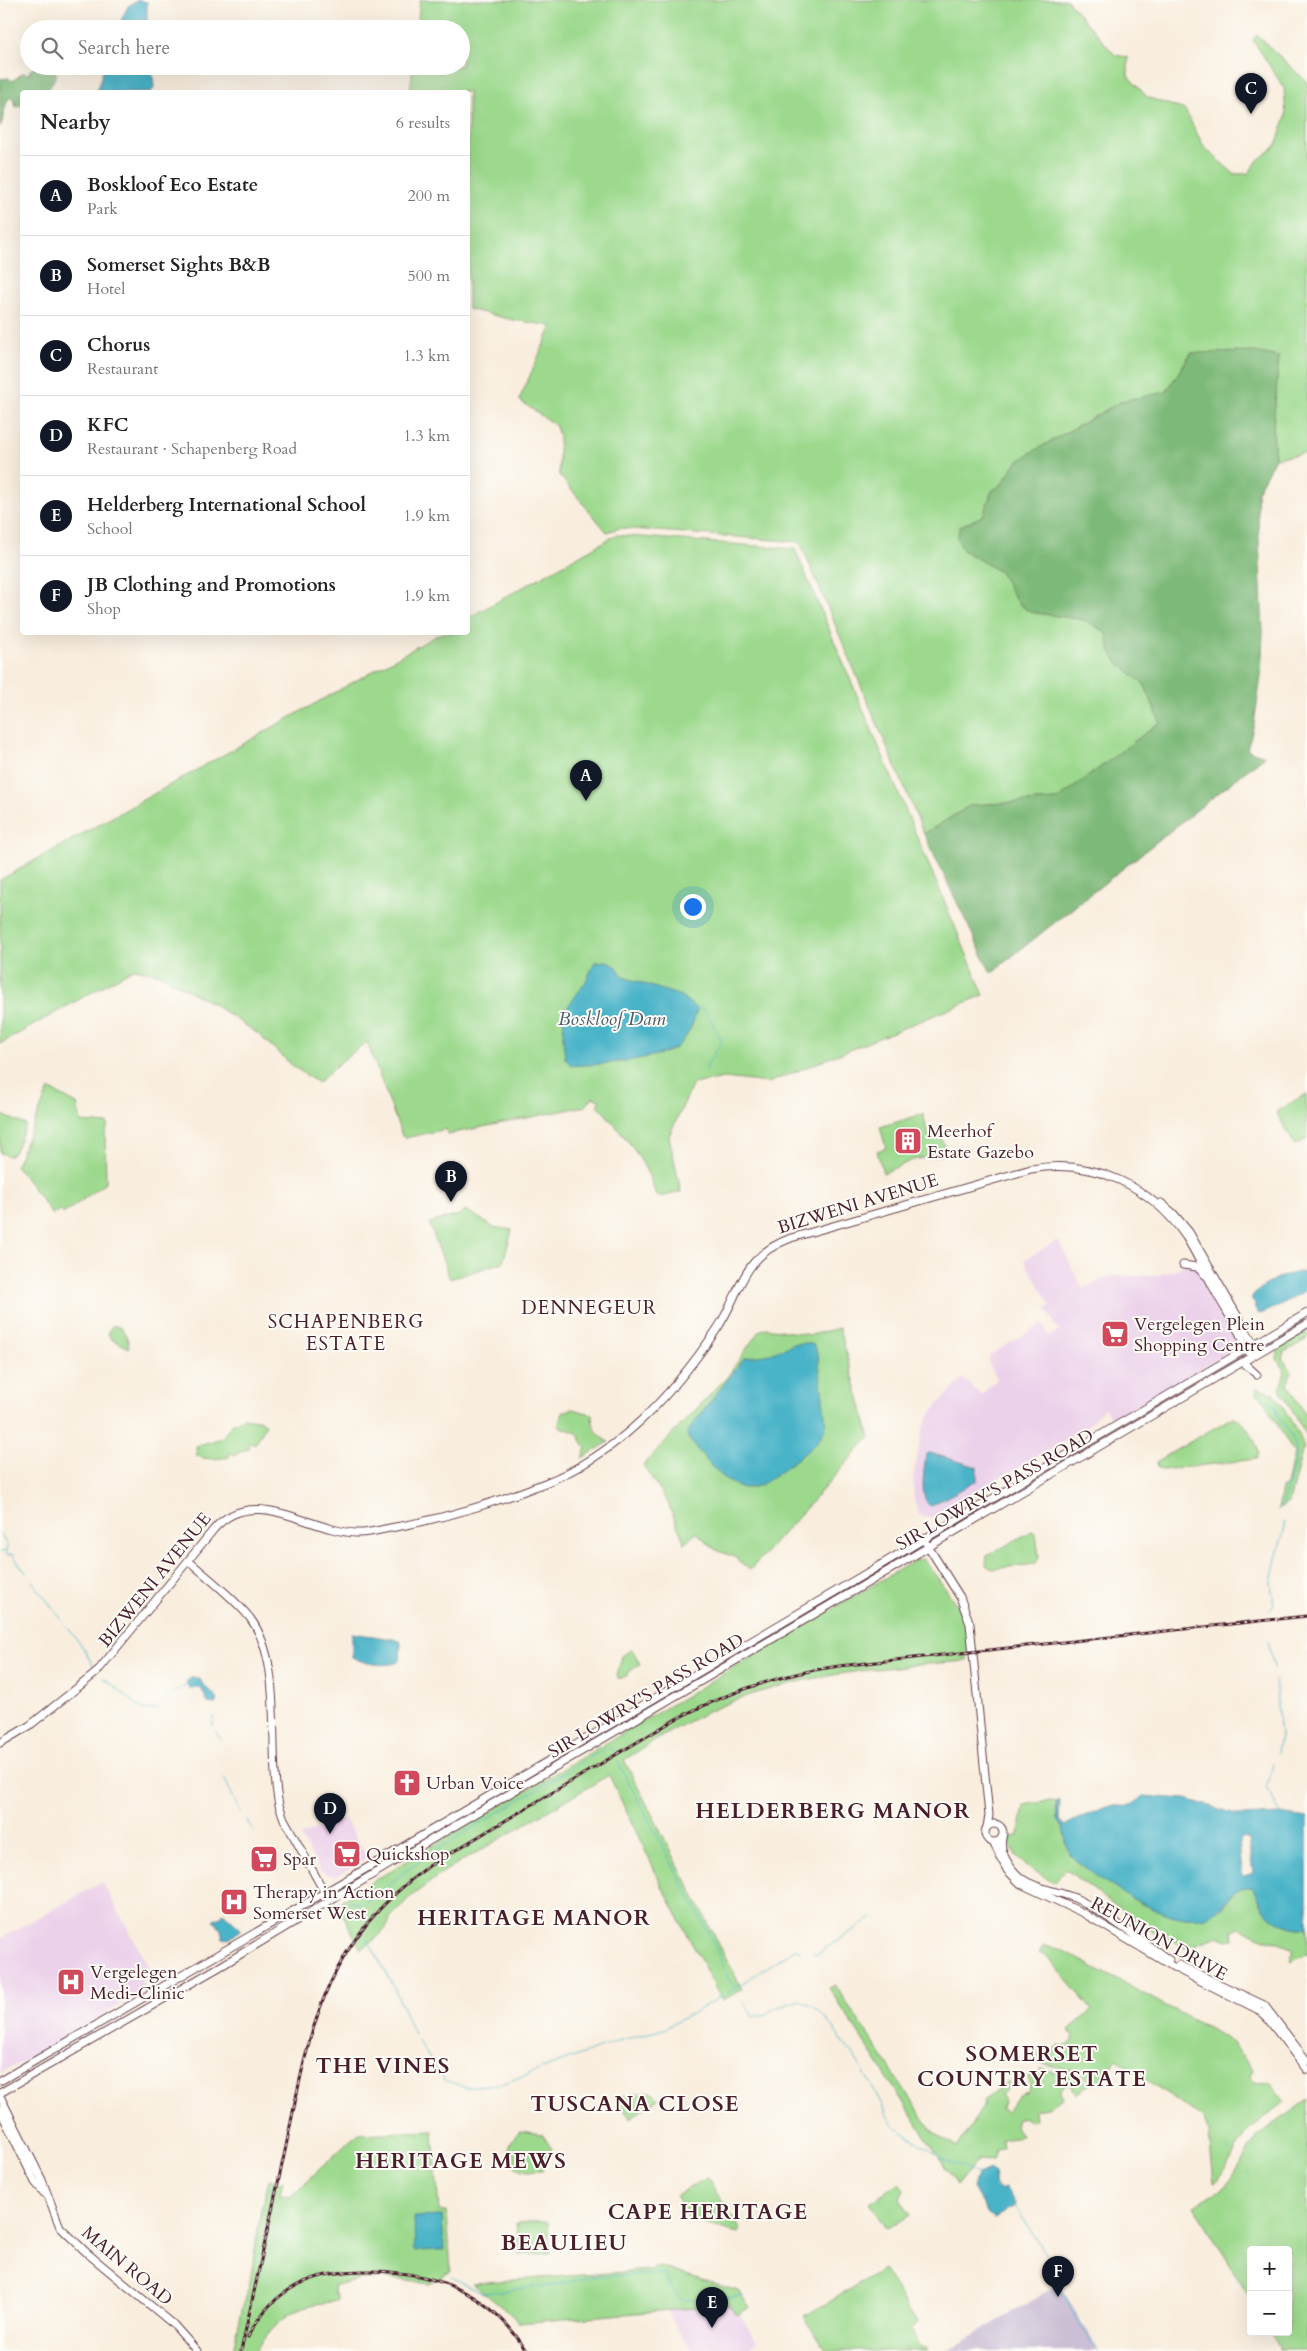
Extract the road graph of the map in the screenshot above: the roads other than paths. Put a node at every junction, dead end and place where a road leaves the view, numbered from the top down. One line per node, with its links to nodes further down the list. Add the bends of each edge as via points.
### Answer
1 (1152, 1198): 3 (main road, BIZWENI AVENUE, via 1185,1236); 6 (main road, BIZWENI AVENUE, via 1173,1213 1189,1232); 13 (main road, BIZWENI AVENUE, via 1104,1173 1044,1167 791,1238 771,1246 751,1264 716,1331 637,1425 611,1447 560,1477 482,1506 364,1533 341,1531 266,1510 244,1510 221,1522)
2 (1183, 1265): 3 (main road, via 1200,1269)
3 (1213, 1288): 6 (main road, BIZWENI AVENUE)
4 (1307, 1313): 6 (main road, SIR LOWRY'S PASS ROAD)
5 (1307, 1324): 7 (main road, SIR LOWRY'S PASS ROAD)
6 (1251, 1346): 7 (main road); 8 (main road); 11 (main road, SIR LOWRY'S PASS ROAD)
7 (1259, 1352): 8 (main road, SIR LOWRY'S PASS ROAD)
8 (1251, 1357): 9 (main road, SIR LOWRY'S PASS ROAD)
9 (1243, 1362): 10 (main road); 12 (main road, SIR LOWRY'S PASS ROAD)
10 (1257, 1375)
11 (923, 1538): 12 (main road); 20 (main road, SIR LOWRY'S PASS ROAD)
12 (928, 1546): 15 (main road, via 960,1597 970,1624); 21 (main road, SIR LOWRY'S PASS ROAD)
13 (189, 1561): 14 (main road, BIZWENI AVENUE, via 96,1672 29,1726); 20 (main road, via 242,1609 261,1637 271,1678 279,1805)
14 (0, 1743)
15 (989, 1815): 16 (main road); 17 (main road)
16 (997, 1824): 17 (main road); 18 (main road, via 1003,1830)
17 (986, 1827): 19 (main road, via 986,1837)
18 (1002, 1838): 19 (main road); 22 (main road, REUNION DRIVE, via 1004,1854 1022,1879 1080,1901 1177,1964 1261,2003)
19 (993, 1842): 23 (main road, REUNION DRIVE, via 1007,1870 1021,1884 1083,1913 1175,1968 1257,2009)
20 (325, 1892): 21 (main road); 24 (main road, SIR LOWRY'S PASS ROAD)
21 (329, 1901): 25 (main road, SIR LOWRY'S PASS ROAD)
22 (1307, 2061)
23 (1307, 2070)
24 (0, 2081)
25 (0, 2094): 29 (main road, MAIN ROAD)
26 (0, 2110): 28 (main road, MAIN ROAD)
27 (0, 2121): 28 (main road)
28 (12, 2133): 29 (main road, MAIN ROAD, via 35,2182)
29 (48, 2198): 30 (main road, MAIN ROAD, via 66,2234 150,2303)
30 (198, 2351)

